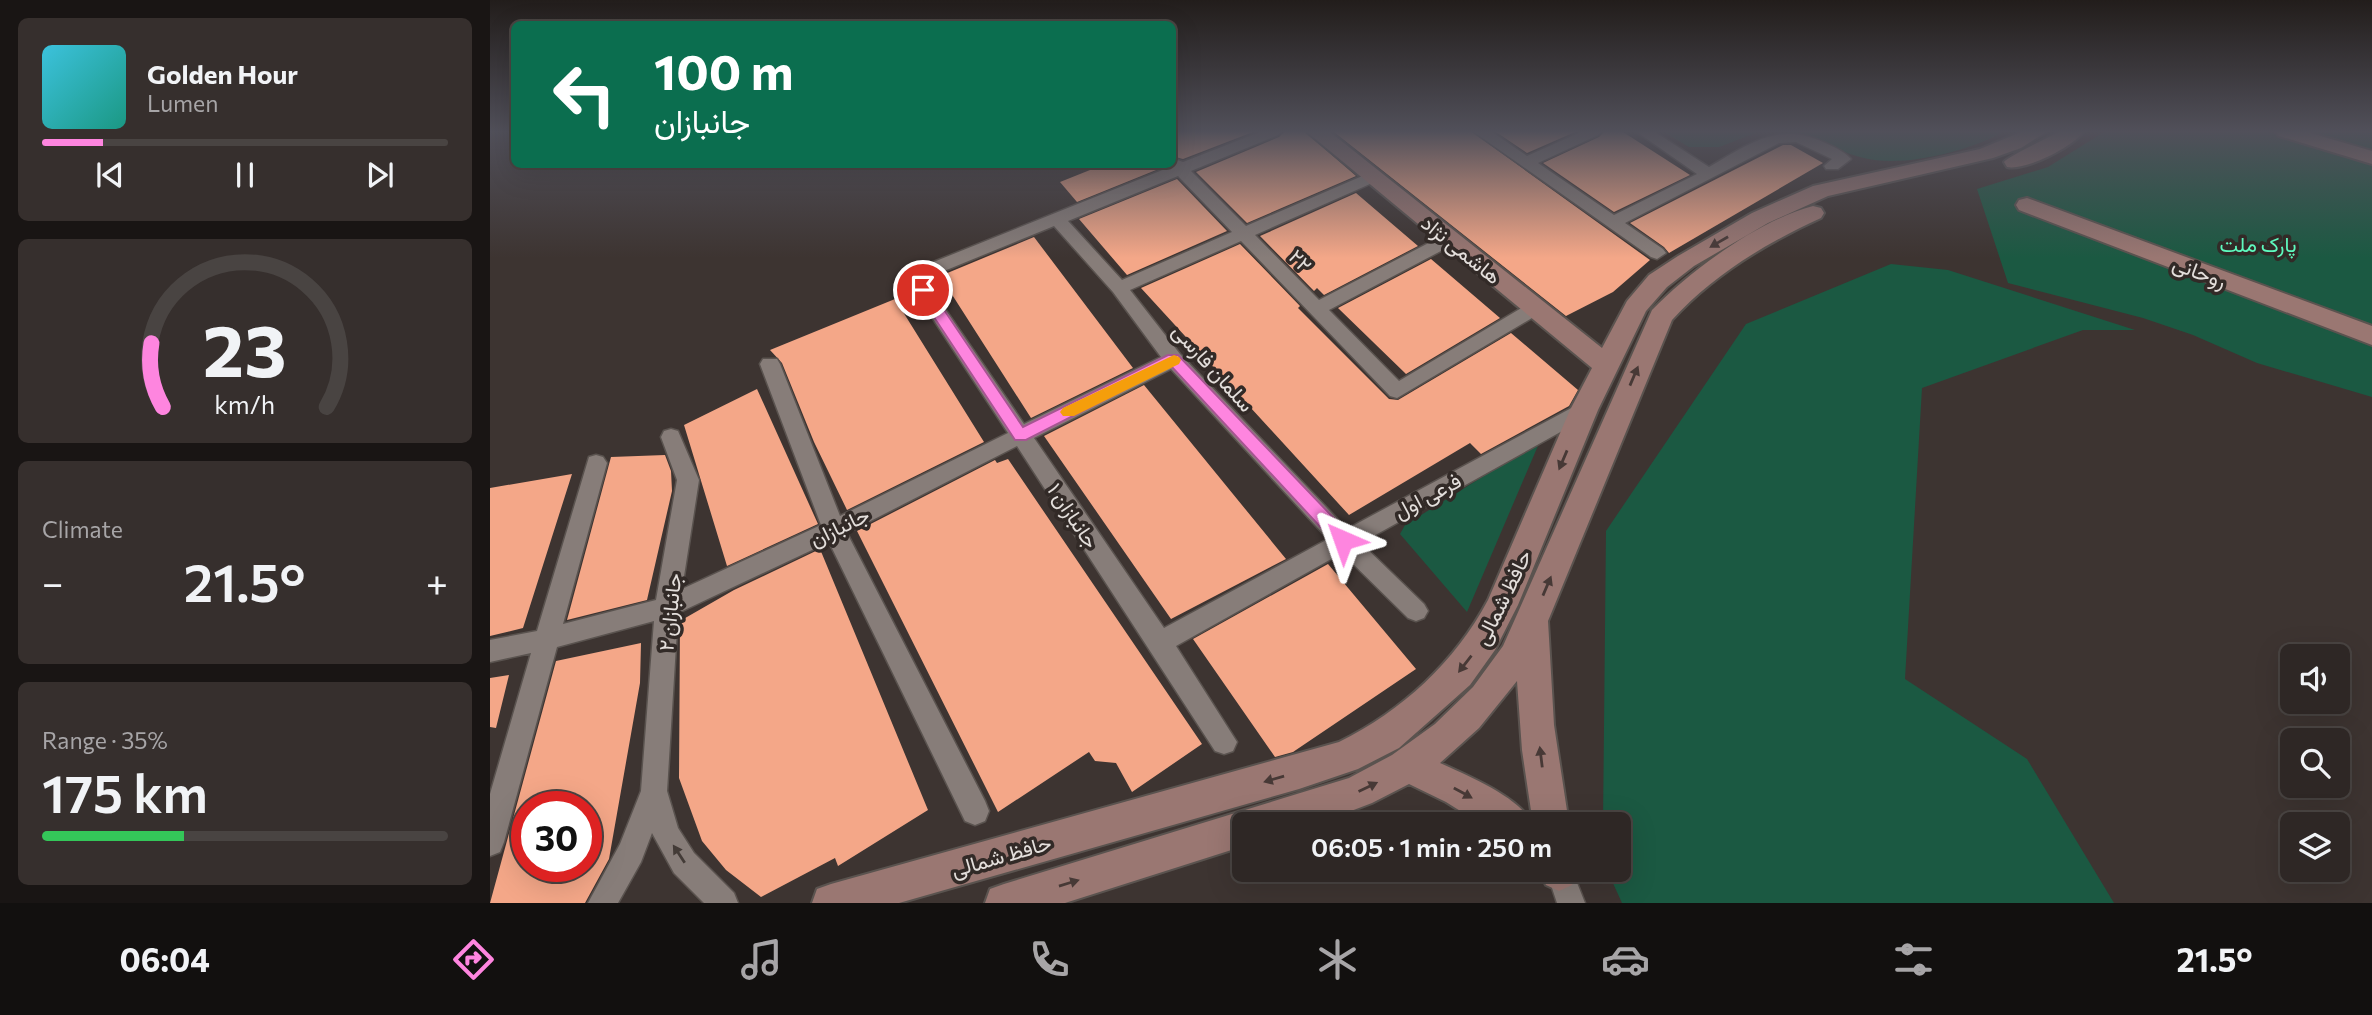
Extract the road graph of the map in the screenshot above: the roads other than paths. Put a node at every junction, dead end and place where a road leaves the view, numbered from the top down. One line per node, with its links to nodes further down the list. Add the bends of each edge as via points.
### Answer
1 (1157, 174): 10 (street)
2 (1186, 174): 12 (street, ۲۲)
3 (1369, 174): 8 (main road, هاشمی نژاد)
4 (1545, 174): 11 (street)
5 (1709, 174): 11 (street)
6 (1896, 174): 21 (main road, حافظ شمالی, one-way to 21, via 1821,191 1760,218 1686,261 1658,281 1636,307)
7 (1966, 174): 30 (main road, حافظ شمالی, one-way to 7, via 1647,344 1661,316 1681,293 1706,273 1808,215 1867,195)
8 (1373, 177): 12 (street); 13 (main road, هاشمی نژاد)
9 (2027, 205): 18 (main road, روحانی)
10 (1058, 220): 15 (street, سلمان فارسی); 23 (street, جانبازان ۱, via 937,267 923,290)
11 (1614, 222): 14 (street)
12 (1243, 233): 15 (street); 17 (street, ۲۲)
13 (1450, 239): 16 (main road, هاشمی نژاد); 17 (street)
14 (1657, 253)
15 (1119, 288): 19 (street, سلمان فارسی)
16 (1535, 308): 17 (street, ۲۲, via 1397,391); 21 (main road, هاشمی نژاد)
17 (1317, 310)
18 (2372, 337)
19 (1173, 359): 23 (street, جانبازان); 27 (street, سلمان فارسی)
20 (770, 364): 26 (street)
21 (1607, 366): 22 (main road, حافظ شمالی)
22 (1584, 410): 27 (street, فرعی اول); 46 (main road, حافظ شمالی, one-way to 46, via 1484,640 1458,674 1387,736 1346,757 1299,772)
23 (1021, 436): 26 (street, جانبازان); 32 (street, جانبازان ۱)
24 (671, 437): 28 (street, جانبازان ۲, via 688,480)
25 (596, 463): 31 (street)
26 (834, 529): 28 (street, جانبازان); 37 (street)
27 (1343, 540): 29 (street, سلمان فارسی); 32 (street, فرعی اول)
28 (667, 607): 31 (street, جانبازان); 36 (street, جانبازان ۲)
29 (1416, 611)
30 (1534, 617): 35 (main road, حافظ شمالی, via 1515,656 1487,695); 40 (main road, one-way to 30, via 1538,737)
31 (548, 639): 33 (street, جانبازان); 42 (street)
32 (1160, 642): 34 (street, جانبازان ۱)
33 (490, 651)
34 (1224, 742)
35 (1408, 766): 38 (main road, حافظ شمالی, one-way to 35, via 1359,791); 39 (main road, one-way to 39)
36 (654, 792): 44 (street, via 631,852); 45 (street, one-way to 36, via 684,863 666,834)
37 (975, 811)
38 (1294, 812)
39 (1495, 812)
40 (1548, 812)
41 (1232, 832): 43 (main road, one-way to 41)
42 (490, 842)
43 (1021, 900)
44 (602, 903)
45 (724, 903)
46 (831, 903)

